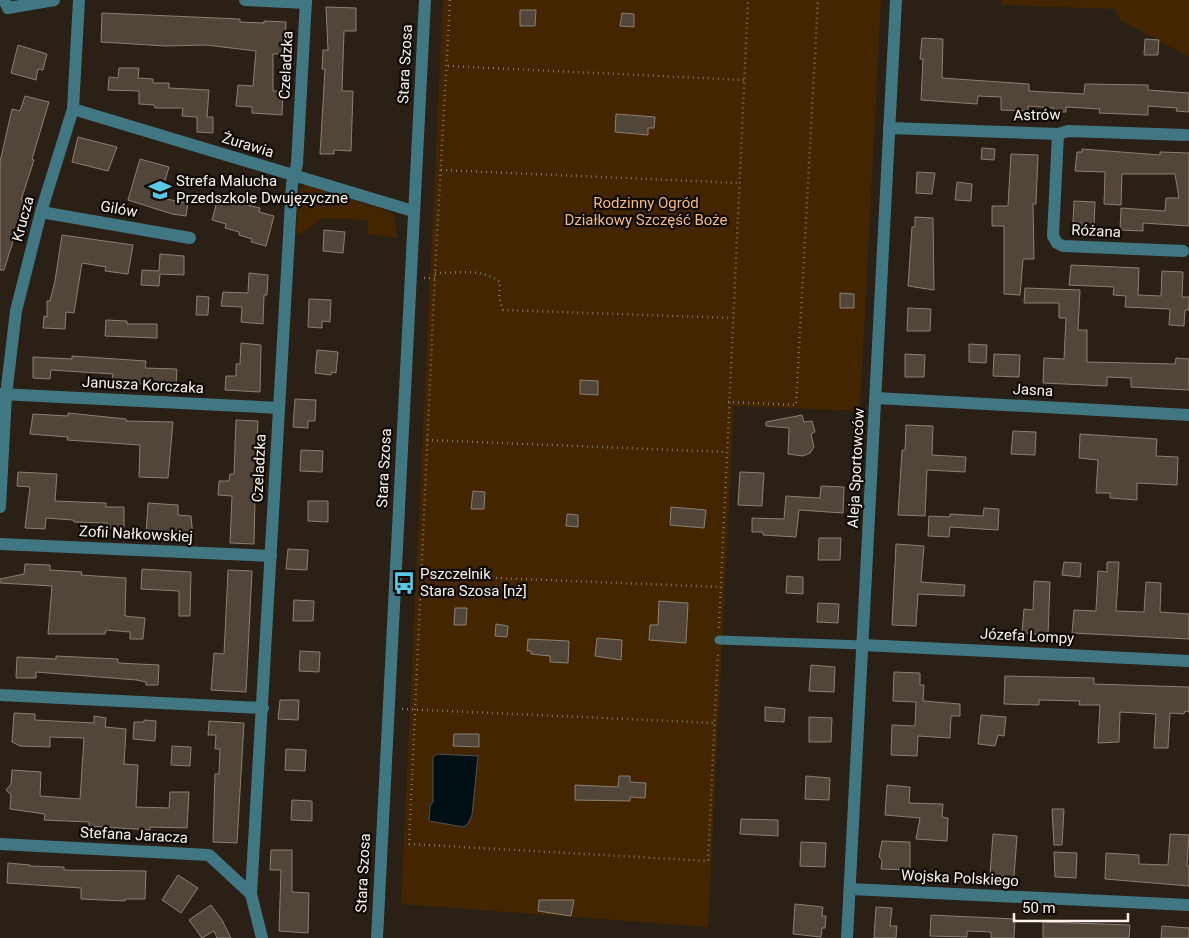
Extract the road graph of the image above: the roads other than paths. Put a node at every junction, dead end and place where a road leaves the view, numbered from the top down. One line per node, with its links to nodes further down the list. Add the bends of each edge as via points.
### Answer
1 (54, 0): 7 (street)
2 (79, 0): 8 (street, Krucza)
3 (246, 0): 6 (street)
4 (425, 0): 13 (street, Stara Szosa)
5 (896, 0): 9 (street, Aleja Sportowców)
6 (306, 2): 12 (street, Czeladzka)
7 (4, 5)
8 (73, 109): 12 (street, Żurawia); 14 (street, Krucza)
9 (889, 128): 10 (street, Astrów); 18 (street, Aleja Sportowców)
10 (1058, 134): 11 (street, Astrów, via 1068,131); 16 (street, Różana, via 1054,236 1057,243 1064,246)
11 (1186, 134)
12 (294, 176): 13 (street, Żurawia); 19 (street, Czeladzka)
13 (413, 211): 34 (street, Stara Szosa)
14 (41, 212): 15 (street, Gilów); 17 (street, Krucza, via 16,311)
15 (190, 238)
16 (1183, 251)
17 (3, 395): 19 (street, Janusza Korczaka); 21 (street, Krucza)
18 (876, 398): 20 (street, Jasna); 25 (street, Aleja Sportowców)
19 (279, 408): 23 (street, Czeladzka)
20 (1189, 415)
21 (0, 507)
22 (0, 544): 23 (street, Zofii Nałkowskiej)
23 (271, 556): 28 (street, Czeladzka)
24 (719, 640): 25 (lane)
25 (863, 645): 26 (street, Józefa Lompy); 30 (street, Aleja Sportowców)
26 (1189, 661)
27 (0, 694): 28 (street)
28 (263, 708): 31 (street, Czeladzka)
29 (0, 844): 31 (street, Stefana Jaracza, via 209,855)
30 (850, 889): 32 (street, Wojska Polskiego); 35 (street, Aleja Sportowców)
31 (251, 894): 33 (street, Czeladzka)
32 (1189, 905)
33 (262, 938)
34 (377, 938)
35 (848, 938)

